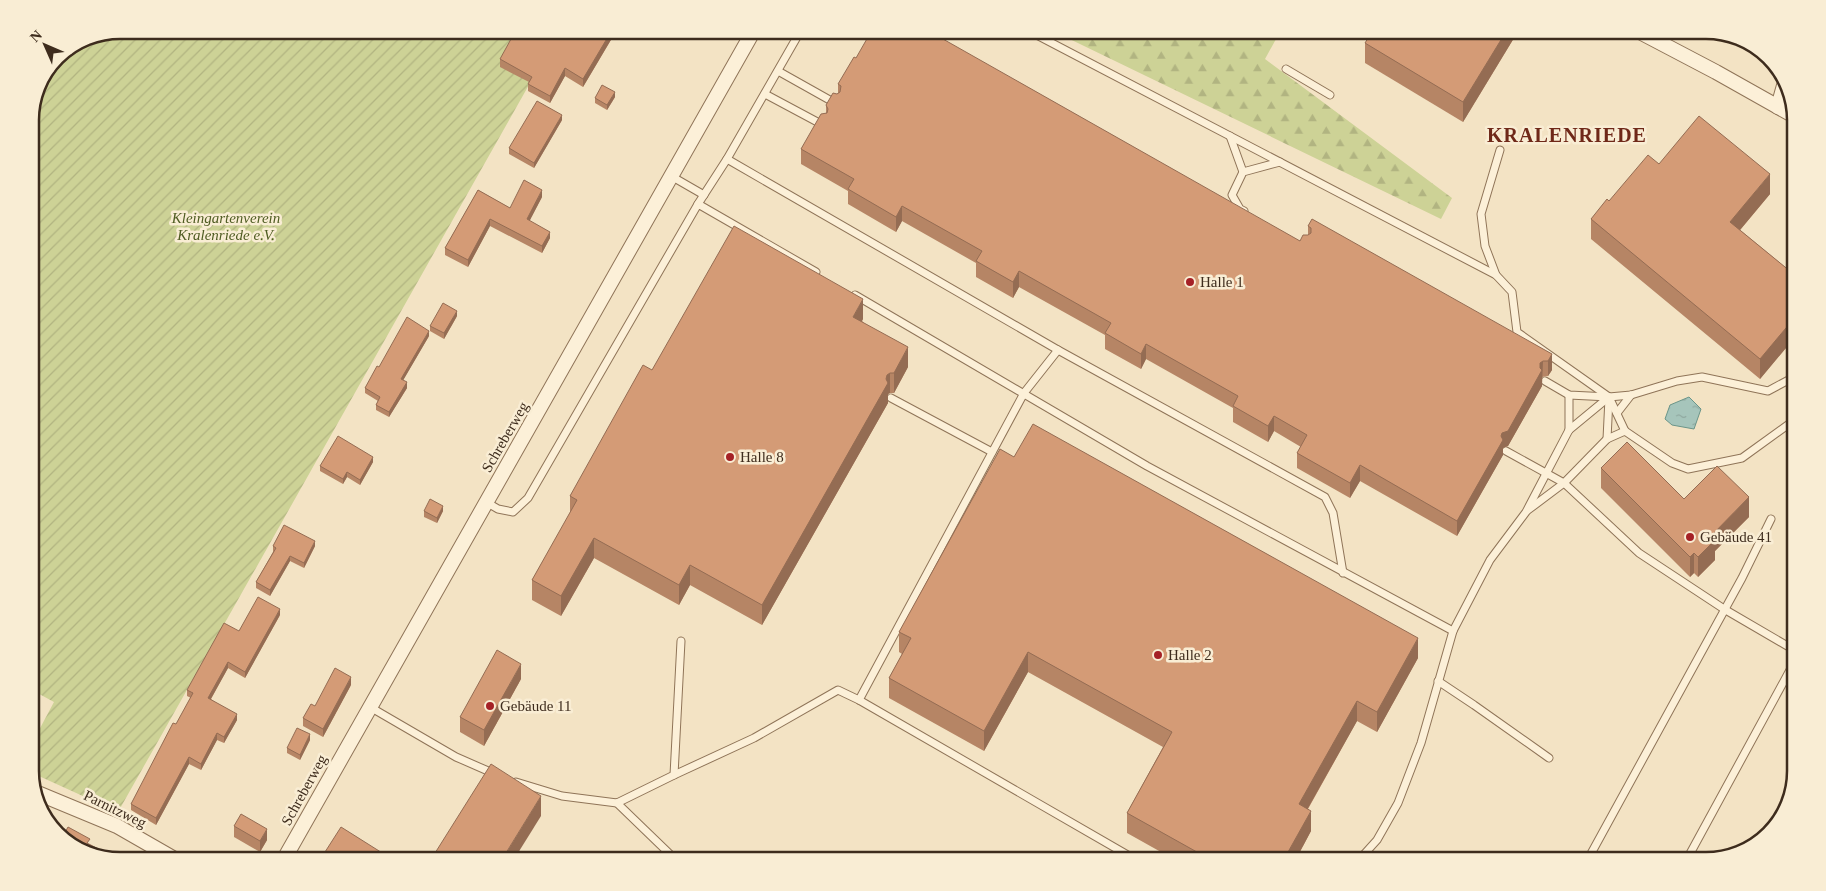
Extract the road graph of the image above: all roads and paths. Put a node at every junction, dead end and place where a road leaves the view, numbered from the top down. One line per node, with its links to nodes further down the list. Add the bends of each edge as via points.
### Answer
1 (749, 39): 19 (street, Schreberweg)
2 (796, 39): 6 (lane)
3 (1044, 39): 14 (lane)
4 (1653, 39): 11 (street)
5 (1286, 69): 9 (lane)
6 (778, 71): 8 (lane); 10 (lane)
7 (1782, 92): 11 (street)
8 (765, 94): 13 (lane); 16 (lane)
9 (1330, 95)
10 (836, 104)
11 (1778, 107): 12 (street)
12 (1787, 112)
13 (824, 125)
14 (1230, 136): 17 (lane); 18 (lane)
15 (1500, 150): 23 (lane, via 1481,214 1485,246)
16 (727, 158): 20 (lane); 26 (lane)
17 (1280, 162): 18 (lane); 23 (lane)
18 (1243, 172): 22 (lane, via 1232,195 1240,209)
19 (671, 176): 20 (lane); 43 (street, Schreberweg)
20 (704, 195): 21 (lane)
21 (698, 204): 24 (lane); 43 (lane, via 528,498 513,512)
22 (1248, 214)
23 (1496, 275): 33 (lane, via 1512,292 1517,332)
24 (827, 279)
25 (844, 289): 29 (lane)
26 (1058, 350): 29 (lane); 46 (lane, via 1326,497 1333,513)
27 (1545, 381): 31 (lane)
28 (1787, 381): 30 (lane, via 1768,391 1702,378 1677,381)
29 (1024, 393): 40 (lane); 46 (lane, via 1147,466)
30 (1631, 394): 33 (lane); 34 (lane)
31 (1569, 395): 33 (lane); 36 (lane)
32 (891, 398): 40 (lane)
33 (1609, 398): 34 (lane); 36 (lane); 38 (lane)
34 (1617, 413): 37 (lane)
35 (1787, 426): 37 (lane, via 1742,458 1688,469 1672,463)
36 (1570, 430): 41 (lane)
37 (1625, 431): 38 (lane)
38 (1607, 439): 42 (lane)
39 (1506, 451): 41 (lane)
40 (992, 452): 53 (lane)
41 (1546, 473): 42 (lane); 44 (lane)
42 (1564, 483): 44 (lane); 47 (lane, via 1640,553)
43 (486, 502): 54 (street, Schreberweg)
44 (1526, 512): 48 (lane, via 1490,560)
45 (1771, 519): 47 (lane)
46 (1343, 573): 48 (lane)
47 (1724, 609): 50 (lane); 66 (lane)
48 (1453, 631): 52 (lane)
49 (681, 641): 56 (lane)
50 (1787, 646)
51 (1787, 676): 67 (lane)
52 (1438, 681): 55 (lane); 65 (lane, via 1421,743 1398,803 1377,840)
53 (859, 700): 56 (lane, via 838,690 754,738); 64 (lane)
54 (370, 707): 57 (lane, via 456,757); 62 (street, Schreberweg)
55 (1548, 758)
56 (674, 775): 60 (lane)
57 (501, 777)
58 (510, 781): 60 (lane, via 562,796)
59 (43, 796): 61 (street, Parnitzweg, via 117,826)
60 (617, 803): 63 (lane)
61 (162, 852)
62 (288, 852)
63 (668, 852)
64 (1122, 852)
65 (1366, 852)
66 (1592, 852)
67 (1691, 852)

